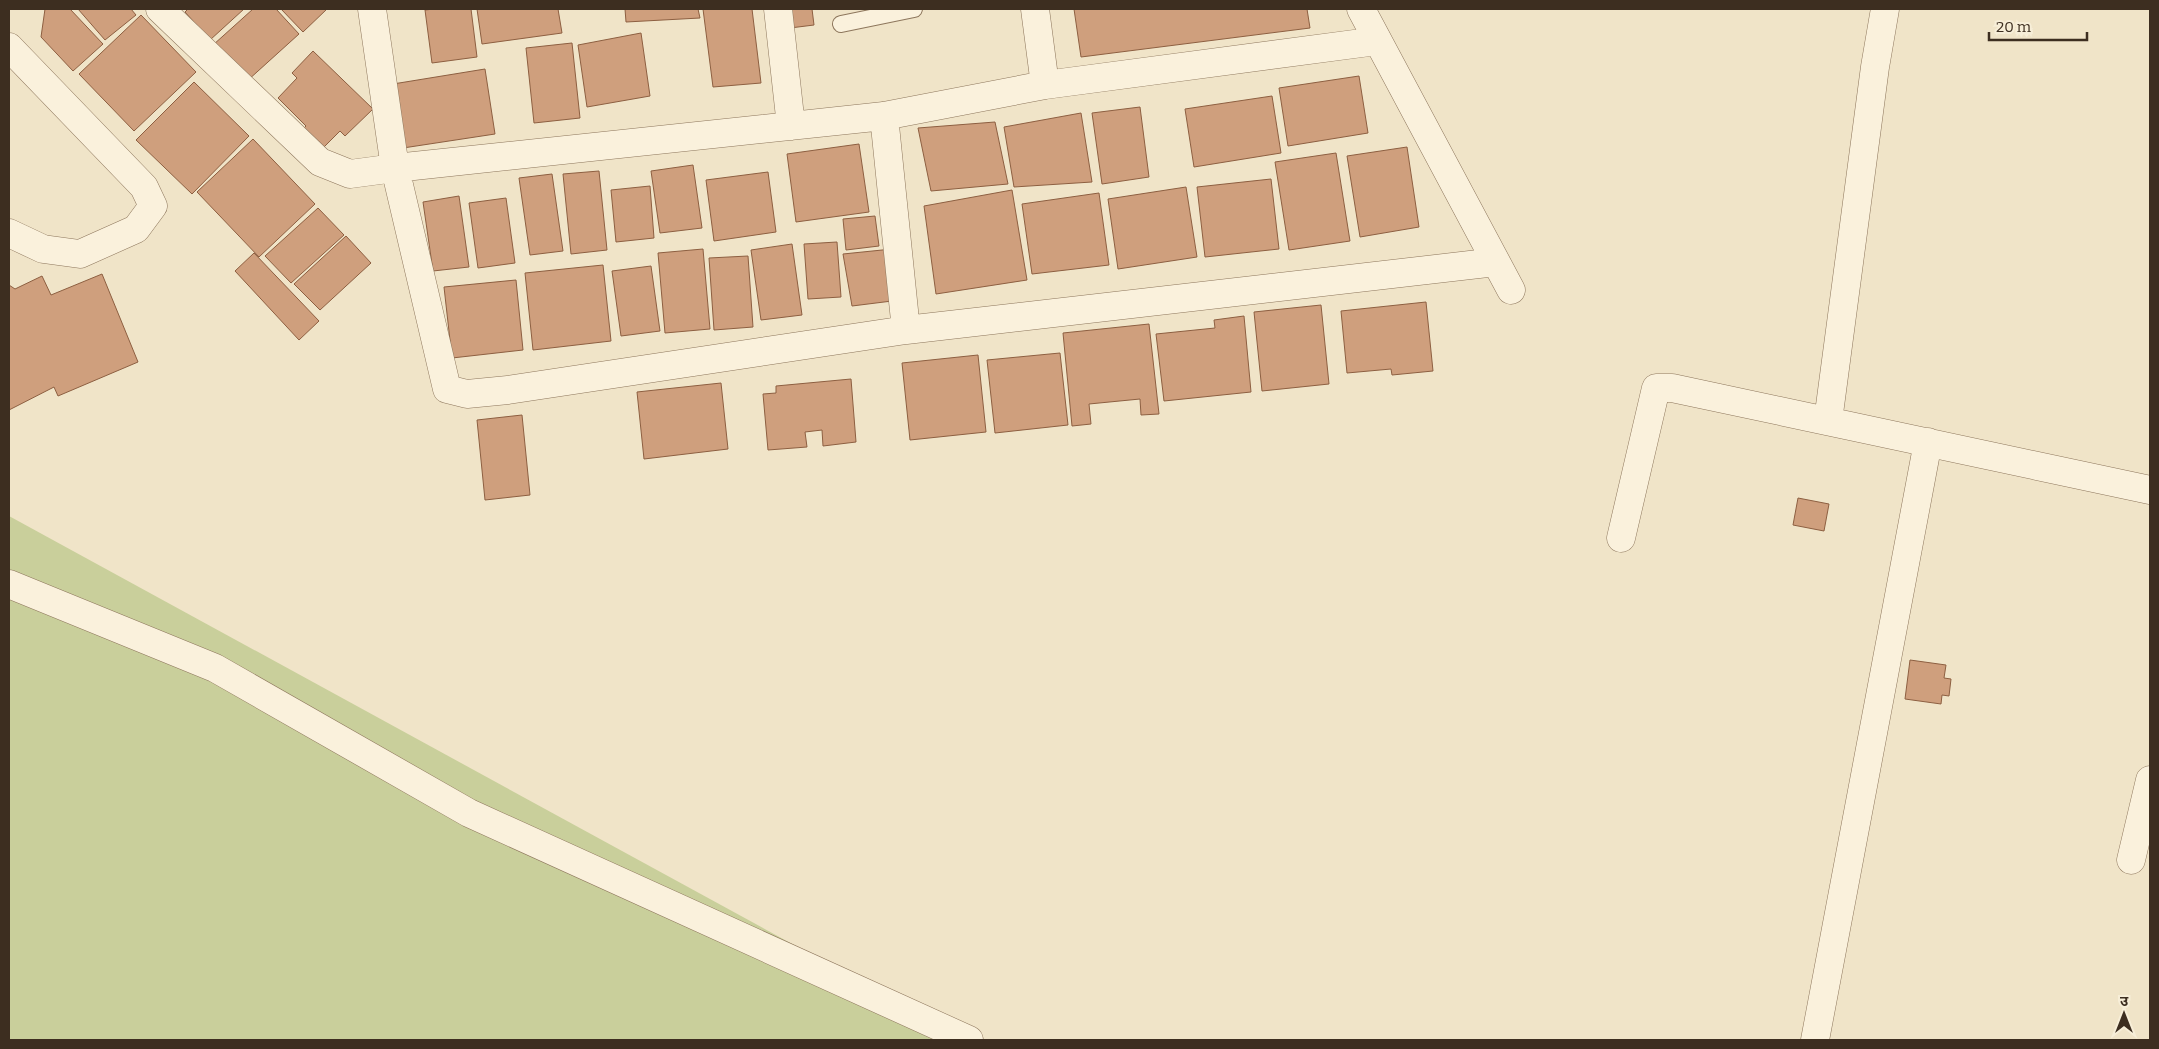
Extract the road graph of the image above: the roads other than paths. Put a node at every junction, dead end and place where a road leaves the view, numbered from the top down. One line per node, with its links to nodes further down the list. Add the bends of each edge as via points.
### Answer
1 (160, 9): 14 (street, via 320,162 350,174)
2 (372, 9): 14 (street)
3 (778, 9): 13 (street)
4 (914, 9): 8 (lane)
5 (1035, 9): 11 (street)
6 (1361, 9): 9 (street)
7 (1885, 9): 19 (street)
8 (841, 24)
9 (1377, 41): 11 (street); 16 (street)
10 (9, 47): 15 (street, via 144,187 153,206 136,229 80,254 43,249)
11 (1045, 85): 12 (street)
12 (884, 116): 13 (street); 18 (street)
13 (791, 126): 14 (street)
14 (395, 168): 18 (street, via 447,389 467,394 508,390)
15 (9, 233)
16 (1496, 262): 17 (street); 18 (street)
17 (1511, 290)
18 (906, 330)
19 (1828, 421): 20 (street); 22 (street, via 1672,388 1656,388)
20 (1928, 442): 21 (street); 27 (street)
21 (2150, 490)
22 (1620, 538)
23 (9, 584): 26 (street, via 215,668 469,813)
24 (2150, 780): 25 (street)
25 (2131, 860)
26 (969, 1040)
27 (1815, 1040)

